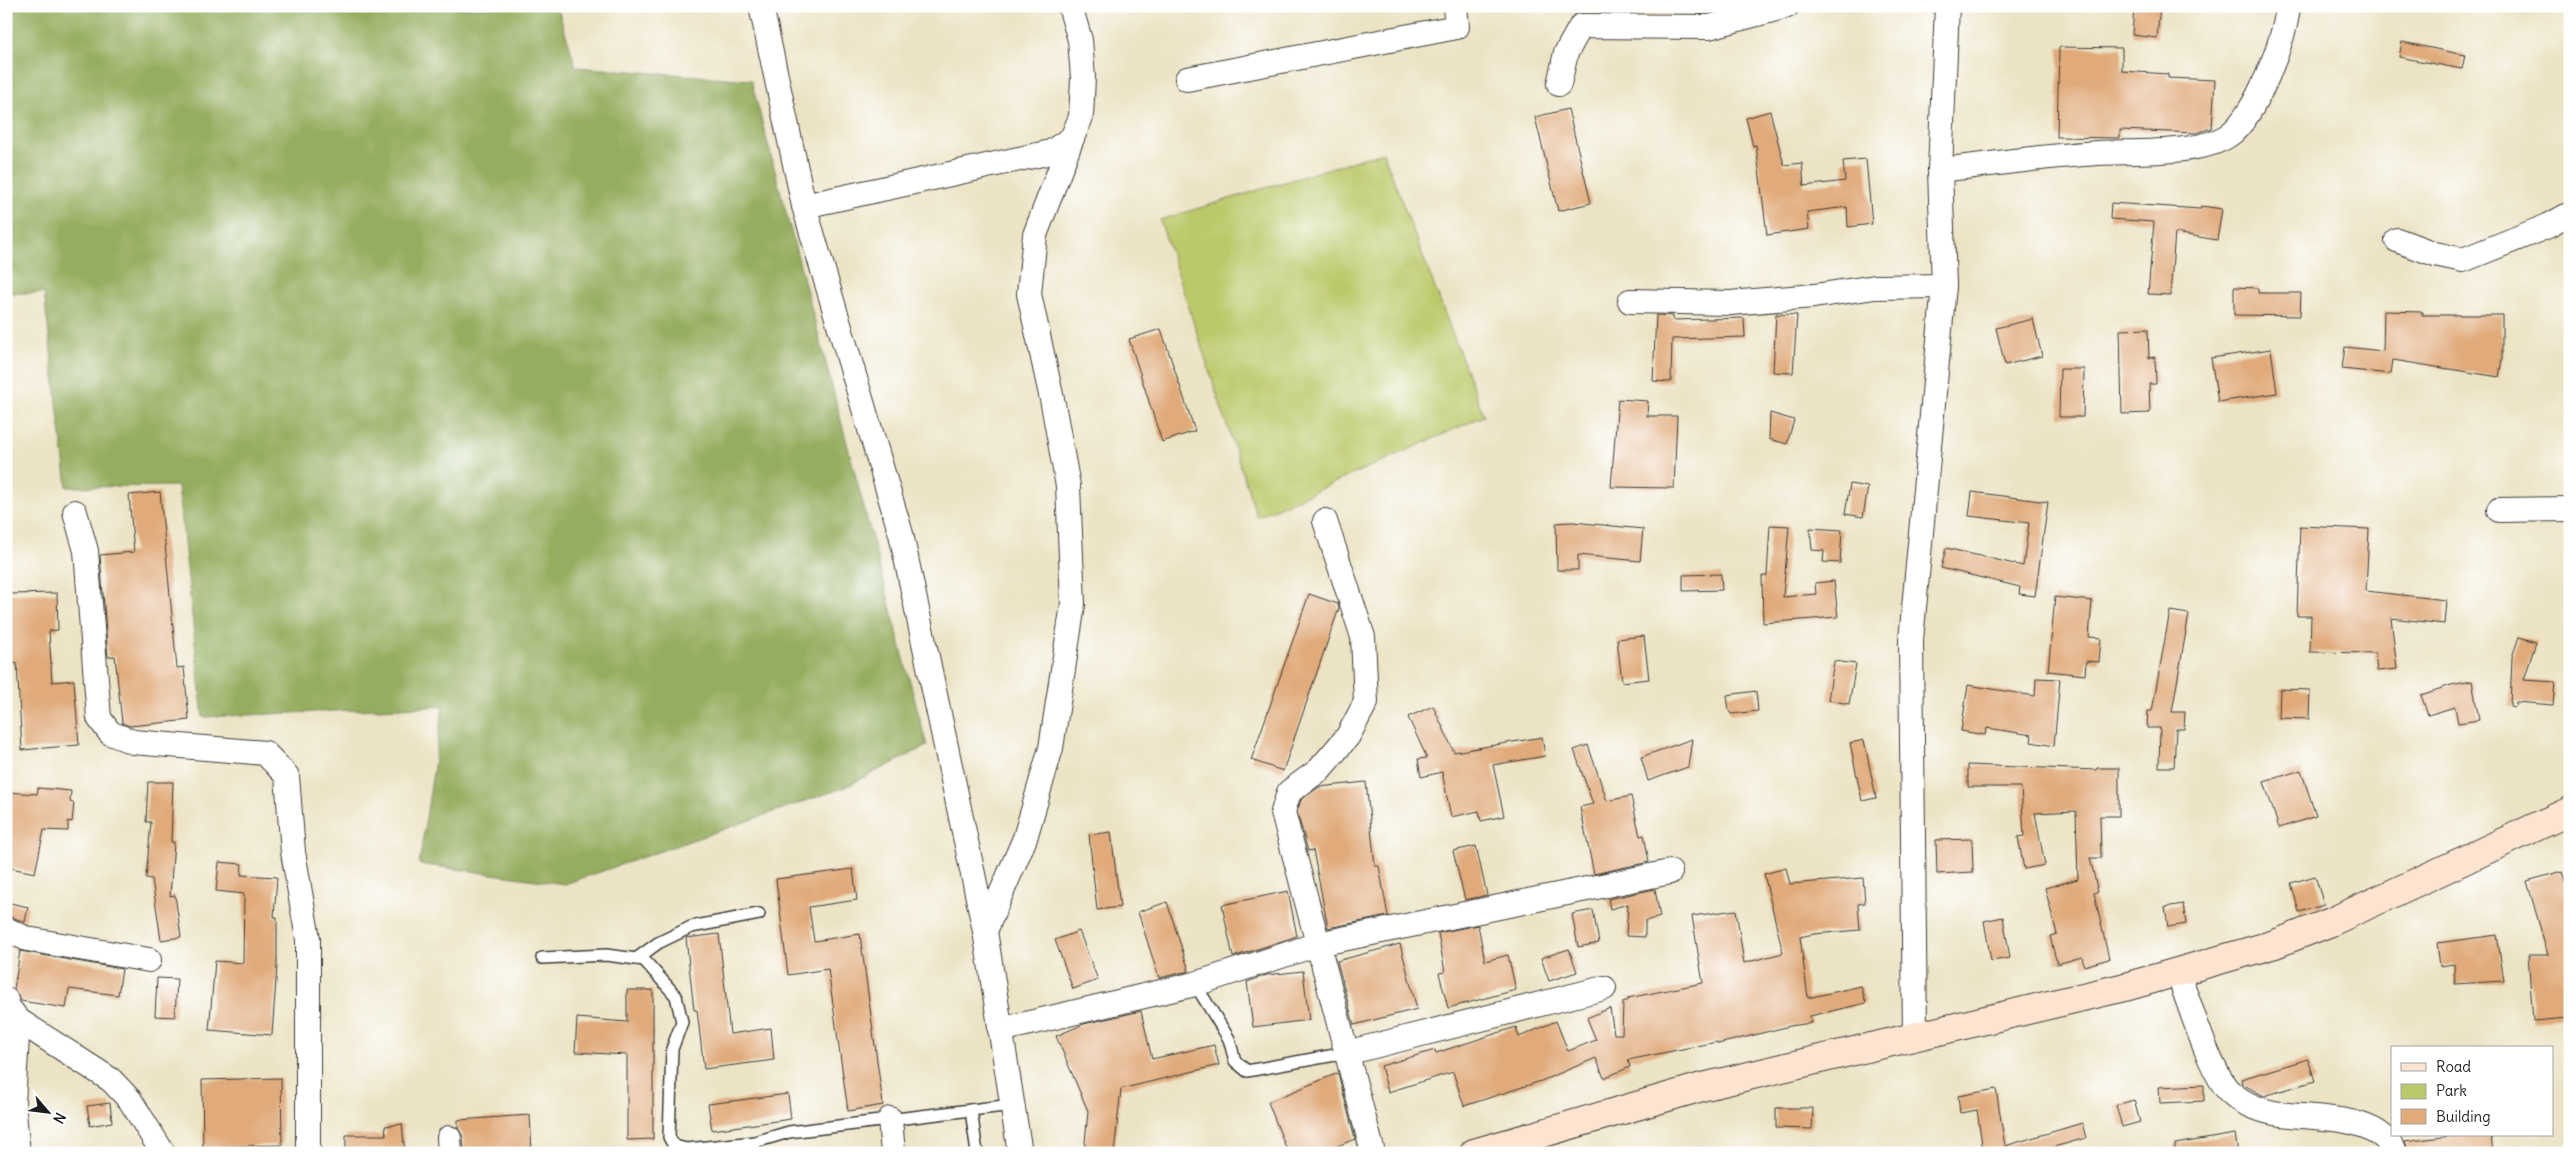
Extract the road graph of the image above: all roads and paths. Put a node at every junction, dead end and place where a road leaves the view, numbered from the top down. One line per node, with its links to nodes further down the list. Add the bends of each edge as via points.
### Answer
1 (761, 6): 11 (street)
2 (1070, 6): 9 (street, via 1080,40 1083,78 1081,118)
3 (1455, 6): 7 (street, via 1457,27)
4 (1787, 6): 8 (street, via 1708,27 1581,26 1566,53)
5 (1947, 6): 10 (street)
6 (2288, 6): 10 (street, via 2272,68 2248,114 2229,135 2205,144 2163,151 2098,153)
7 (1187, 79)
8 (1559, 84)
9 (1072, 138): 11 (street, via 1051,152); 24 (street, via 1035,236 1029,294 1068,486 1073,604 1051,748 1025,838)
10 (1940, 170): 14 (street)
11 (804, 206): 24 (street, via 901,534)
12 (2570, 214): 13 (street, via 2463,260 2434,254)
13 (2397, 240)
14 (1944, 286): 15 (street, via 1875,287 1730,303); 36 (street, via 1911,640)
15 (1630, 301)
16 (2570, 509): 17 (street)
17 (2499, 510)
18 (75, 512): 44 (street, via 86,551 99,718 110,733 133,742 265,753 287,776 293,852 308,939)
19 (1325, 521): 26 (street, via 1363,637 1366,702 1348,736 1319,770 1289,792 1283,812)
20 (2570, 811): 31 (street, via 2331,922 2275,944)
21 (1670, 872): 26 (street)
22 (758, 914): 29 (lane, via 690,927 658,943)
23 (6, 929): 30 (street, via 27,939)
24 (985, 931): 35 (street)
25 (6, 937): 27 (street)
26 (1318, 944): 32 (street); 37 (street)
27 (6, 946)
28 (542, 958): 29 (lane, via 606,956)
29 (636, 959): 41 (lane, via 644,960 676,996 682,1022 672,1049 669,1137 674,1146 687,1149)
30 (149, 960)
31 (2178, 973): 36 (street); 50 (street, via 2212,1062 2228,1090 2245,1103 2280,1114 2341,1119 2378,1132 2392,1145)
32 (1195, 984): 35 (street); 37 (lane, via 1229,1040 1235,1061 1247,1071)
33 (1604, 988): 37 (street)
34 (12, 1010): 42 (street, via 13,1103); 43 (street, via 111,1080 130,1100)
35 (1000, 1030): 38 (street)
36 (1914, 1038): 49 (street, via 1702,1087)
37 (1346, 1053): 48 (street)
38 (1012, 1105): 39 (lane); 47 (street)
39 (971, 1110): 40 (lane); 46 (lane)
40 (890, 1119): 41 (lane, via 789,1132); 45 (street)
41 (754, 1147)
42 (18, 1153)
43 (163, 1153)
44 (308, 1153)
45 (893, 1153)
46 (977, 1153)
47 (1020, 1153)
48 (1373, 1153)
49 (1474, 1153)
50 (2394, 1153)

